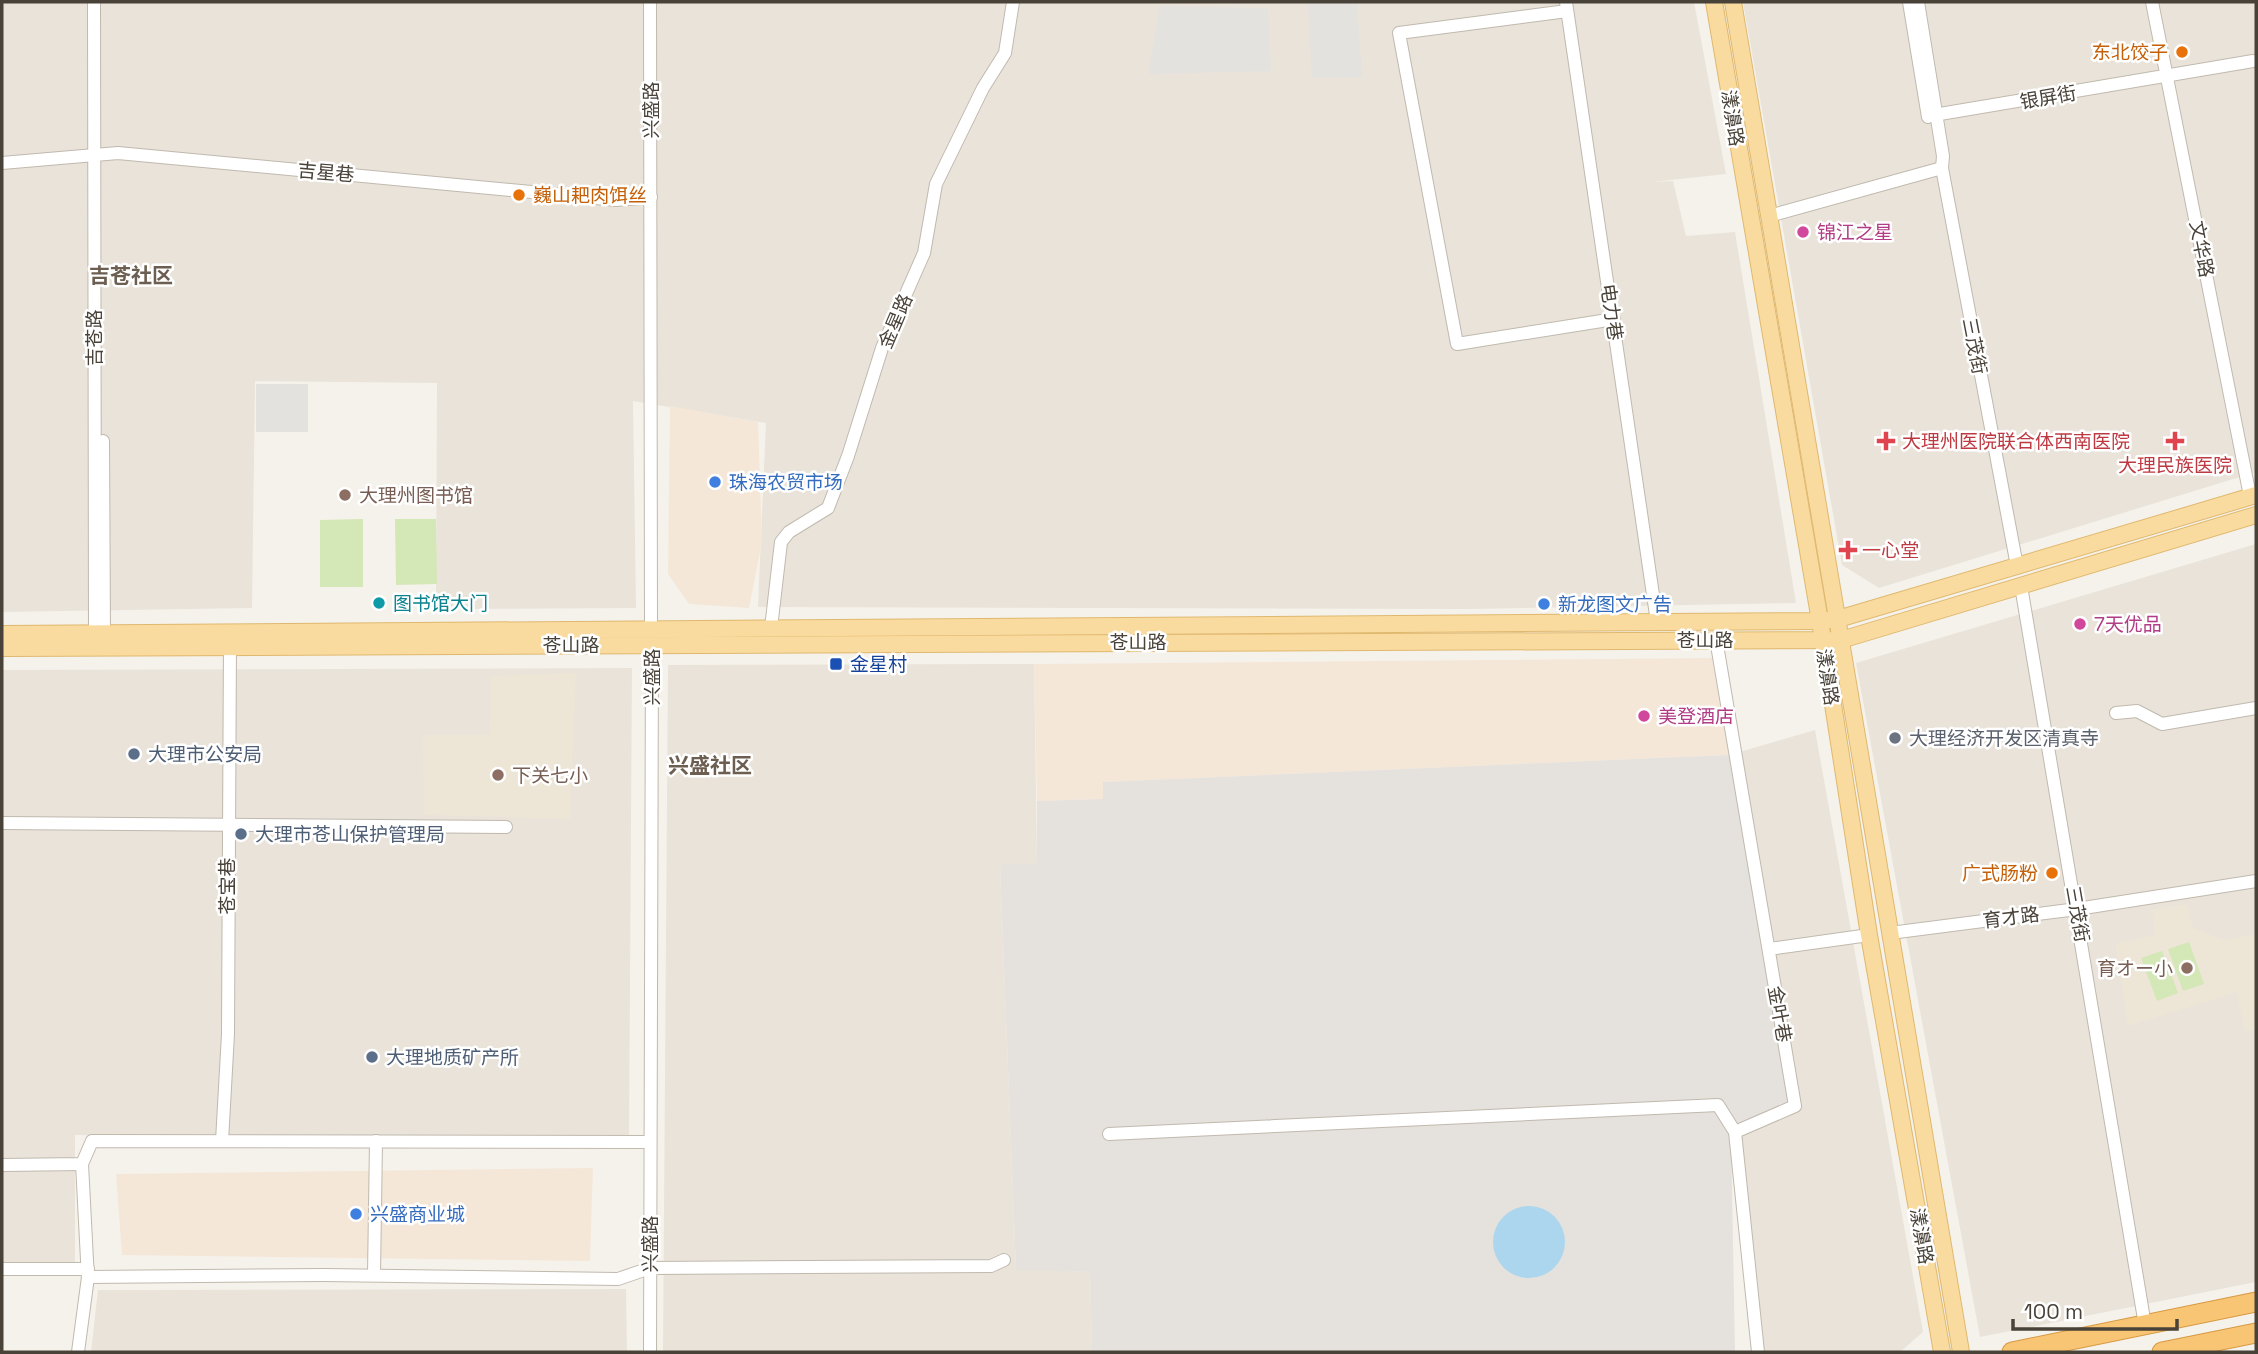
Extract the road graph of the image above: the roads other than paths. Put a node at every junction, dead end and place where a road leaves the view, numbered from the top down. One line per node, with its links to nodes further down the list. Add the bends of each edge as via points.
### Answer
1 (94, 2): 14 (street, 吉苍路)
2 (102, 2): 14 (street, 吉苍路)
3 (650, 2): 17 (street, 兴盛路)
4 (1013, 2): 27 (street, 金星路, via 1005,53 936,184 924,253 882,348 828,508 780,542)
5 (1714, 2): 25 (main road, 漾濞路)
6 (1733, 2): 18 (main road, 漾濞路)
7 (1909, 2): 13 (street, 三茂街)
8 (1918, 2): 13 (street, 三茂街)
9 (2152, 2): 12 (street, 文华路)
10 (1567, 7): 19 (street, 电力巷); 19 (street, via 1399,33 1457,344)
11 (2253, 61): 12 (street, 银屏街)
12 (2167, 76): 13 (street, 银屏街); 20 (street, 文华路)
13 (1932, 116): 16 (street, 三茂街, via 1936,159)
14 (98, 156): 15 (street, 吉星巷); 17 (street, 吉星巷, via 118,153 616,200); 28 (street, 吉苍路)
15 (2, 163)
16 (1942, 168): 18 (street); 22 (street, 三茂街)
17 (651, 197): 30 (street, 兴盛路)
18 (1769, 216): 24 (main road, 漾濞路)
19 (1614, 319): 26 (street, 电力巷)
20 (2253, 495): 22 (main road, 苍山路)
21 (2256, 515): 23 (main road, 苍山路)
22 (2017, 566): 24 (main road, 苍山路)
23 (2021, 586): 34 (main road, 苍山路); 42 (street, 三茂街)
24 (1838, 620): 25 (main road, 苍山路); 34 (main road, 漾濞路)
25 (1820, 621): 26 (main road, 苍山路); 33 (main road, 漾濞路)
26 (1657, 622): 27 (main road, 苍山路)
27 (771, 628): 30 (main road, 苍山路)
28 (99, 633): 29 (main road, 苍山路); 31 (main road, 苍山路)
29 (2, 634)
30 (651, 637): 31 (main road, 苍山路); 32 (main road, 苍山路); 50 (street, 兴盛路)
31 (230, 639): 35 (main road, 苍山路); 39 (street, 苍宝巷)
32 (1716, 639): 33 (main road, 苍山路); 45 (street, 金叶巷)
33 (1822, 639): 34 (main road, 苍山路); 44 (main road, 漾濞路)
34 (1841, 640): 43 (main road, 漾濞路)
35 (2, 648)
36 (2256, 708): 37 (street, via 2162,724 2137,711)
37 (2116, 713)
38 (2, 823): 39 (street)
39 (227, 824): 40 (street); 48 (street, 苍宝巷, via 228,1034)
40 (506, 827)
41 (2256, 881): 42 (street, 育才路)
42 (2077, 909): 43 (street, 育才路); 59 (street, 三茂街)
43 (1890, 933): 65 (main road, 漾濞路)
44 (1869, 935): 45 (street); 64 (main road, 漾濞路)
45 (1769, 949): 46 (street, 金叶巷, via 1795,1106)
46 (1735, 1132): 47 (street, via 1718,1105); 63 (street)
47 (1110, 1134)
48 (222, 1141): 49 (street); 51 (street, via 92,1141)
49 (376, 1142): 50 (street); 57 (street)
50 (650, 1142): 54 (street, 兴盛路)
51 (82, 1164): 52 (street); 56 (street)
52 (2, 1165)
53 (1004, 1260): 54 (street, via 991,1266)
54 (650, 1268): 57 (street, via 618,1279); 62 (street, 兴盛路)
55 (2, 1269): 56 (street)
56 (88, 1275): 57 (street); 61 (street)
57 (374, 1275)
58 (2256, 1302): 59 (highway)
59 (2146, 1325): 66 (highway)
60 (2256, 1333): 67 (highway)
61 (78, 1352)
62 (650, 1352)
63 (1758, 1352)
64 (1942, 1352)
65 (1961, 1352)
66 (2012, 1352)
67 (2162, 1352)

